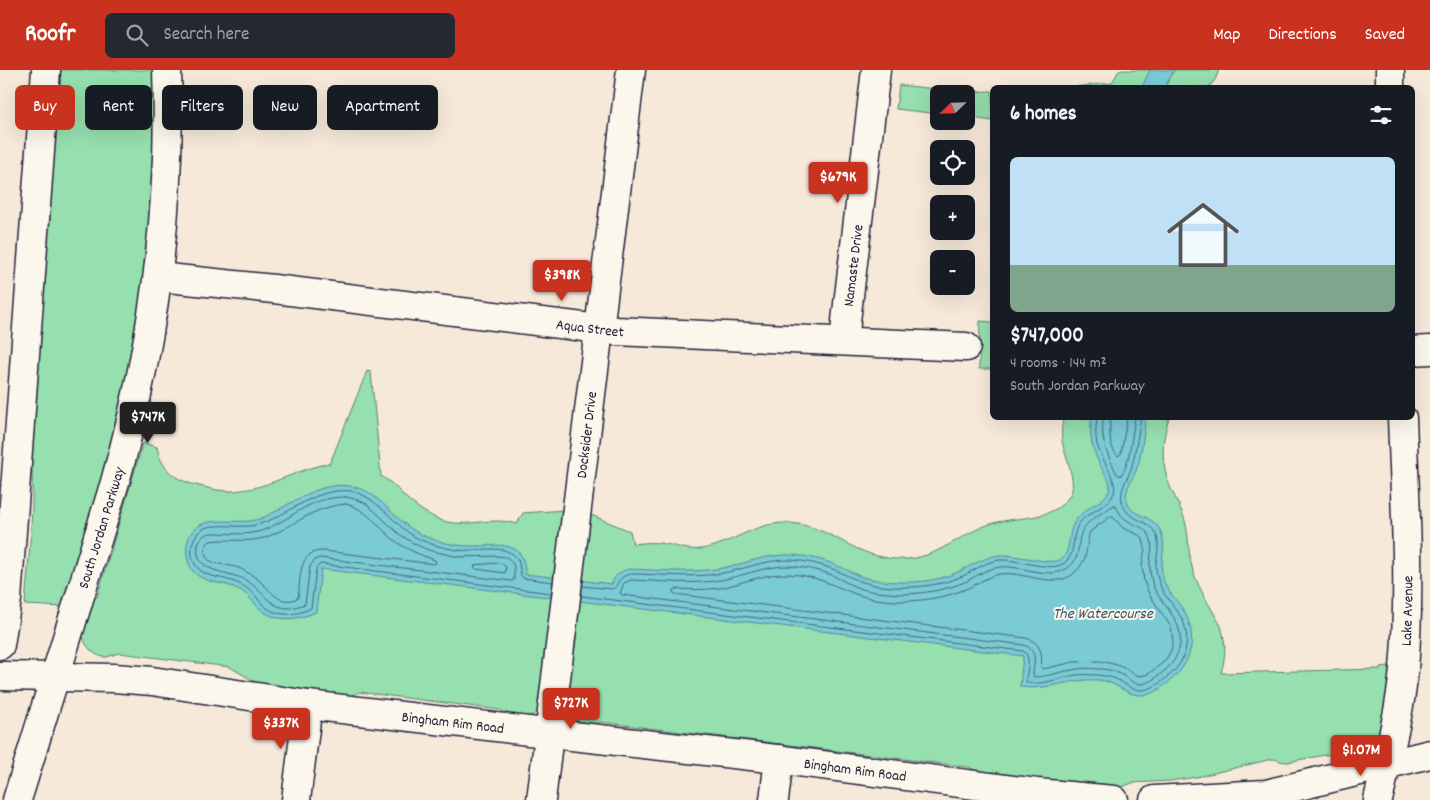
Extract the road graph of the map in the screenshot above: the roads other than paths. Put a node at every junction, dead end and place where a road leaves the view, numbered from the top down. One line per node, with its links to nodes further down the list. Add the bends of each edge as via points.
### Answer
1 (46, 70): 14 (street, via 7,599)
2 (167, 70): 7 (street, South Jordan Parkway, via 168,150)
3 (631, 70): 8 (street, Docksider Drive)
4 (876, 70): 9 (street, Namaste Drive)
5 (1390, 70): 6 (street)
6 (1390, 85)
7 (158, 276): 8 (street, Aqua Street); 16 (street, South Jordan Parkway, via 145,362 126,443)
8 (599, 329): 9 (street, Aqua Street); 18 (street, Docksider Drive)
9 (845, 341): 10 (street, Aqua Street)
10 (966, 347)
11 (1430, 350): 12 (street)
12 (1415, 351)
13 (1402, 420): 21 (street, Lake Avenue, via 1407,631 1401,696)
14 (0, 645)
15 (0, 676): 16 (street, Bingham Rim Road)
16 (54, 676): 17 (street, Bingham Rim Road, via 152,681); 23 (street, South Jordan Parkway)
17 (308, 704): 18 (street, Bingham Rim Road); 24 (street)
18 (549, 733): 20 (street, Bingham Rim Road); 25 (street, Docksider Drive)
19 (1430, 754): 21 (street)
20 (779, 759): 22 (street, Bingham Rim Road); 26 (street)
21 (1386, 764): 28 (street, via 1266,794); 29 (street, Lake Avenue)
22 (1013, 795): 27 (street, Bingham Rim Road)
23 (17, 800)
24 (296, 800)
25 (541, 800)
26 (774, 800)
27 (1114, 800)
28 (1154, 800)
29 (1378, 800)

